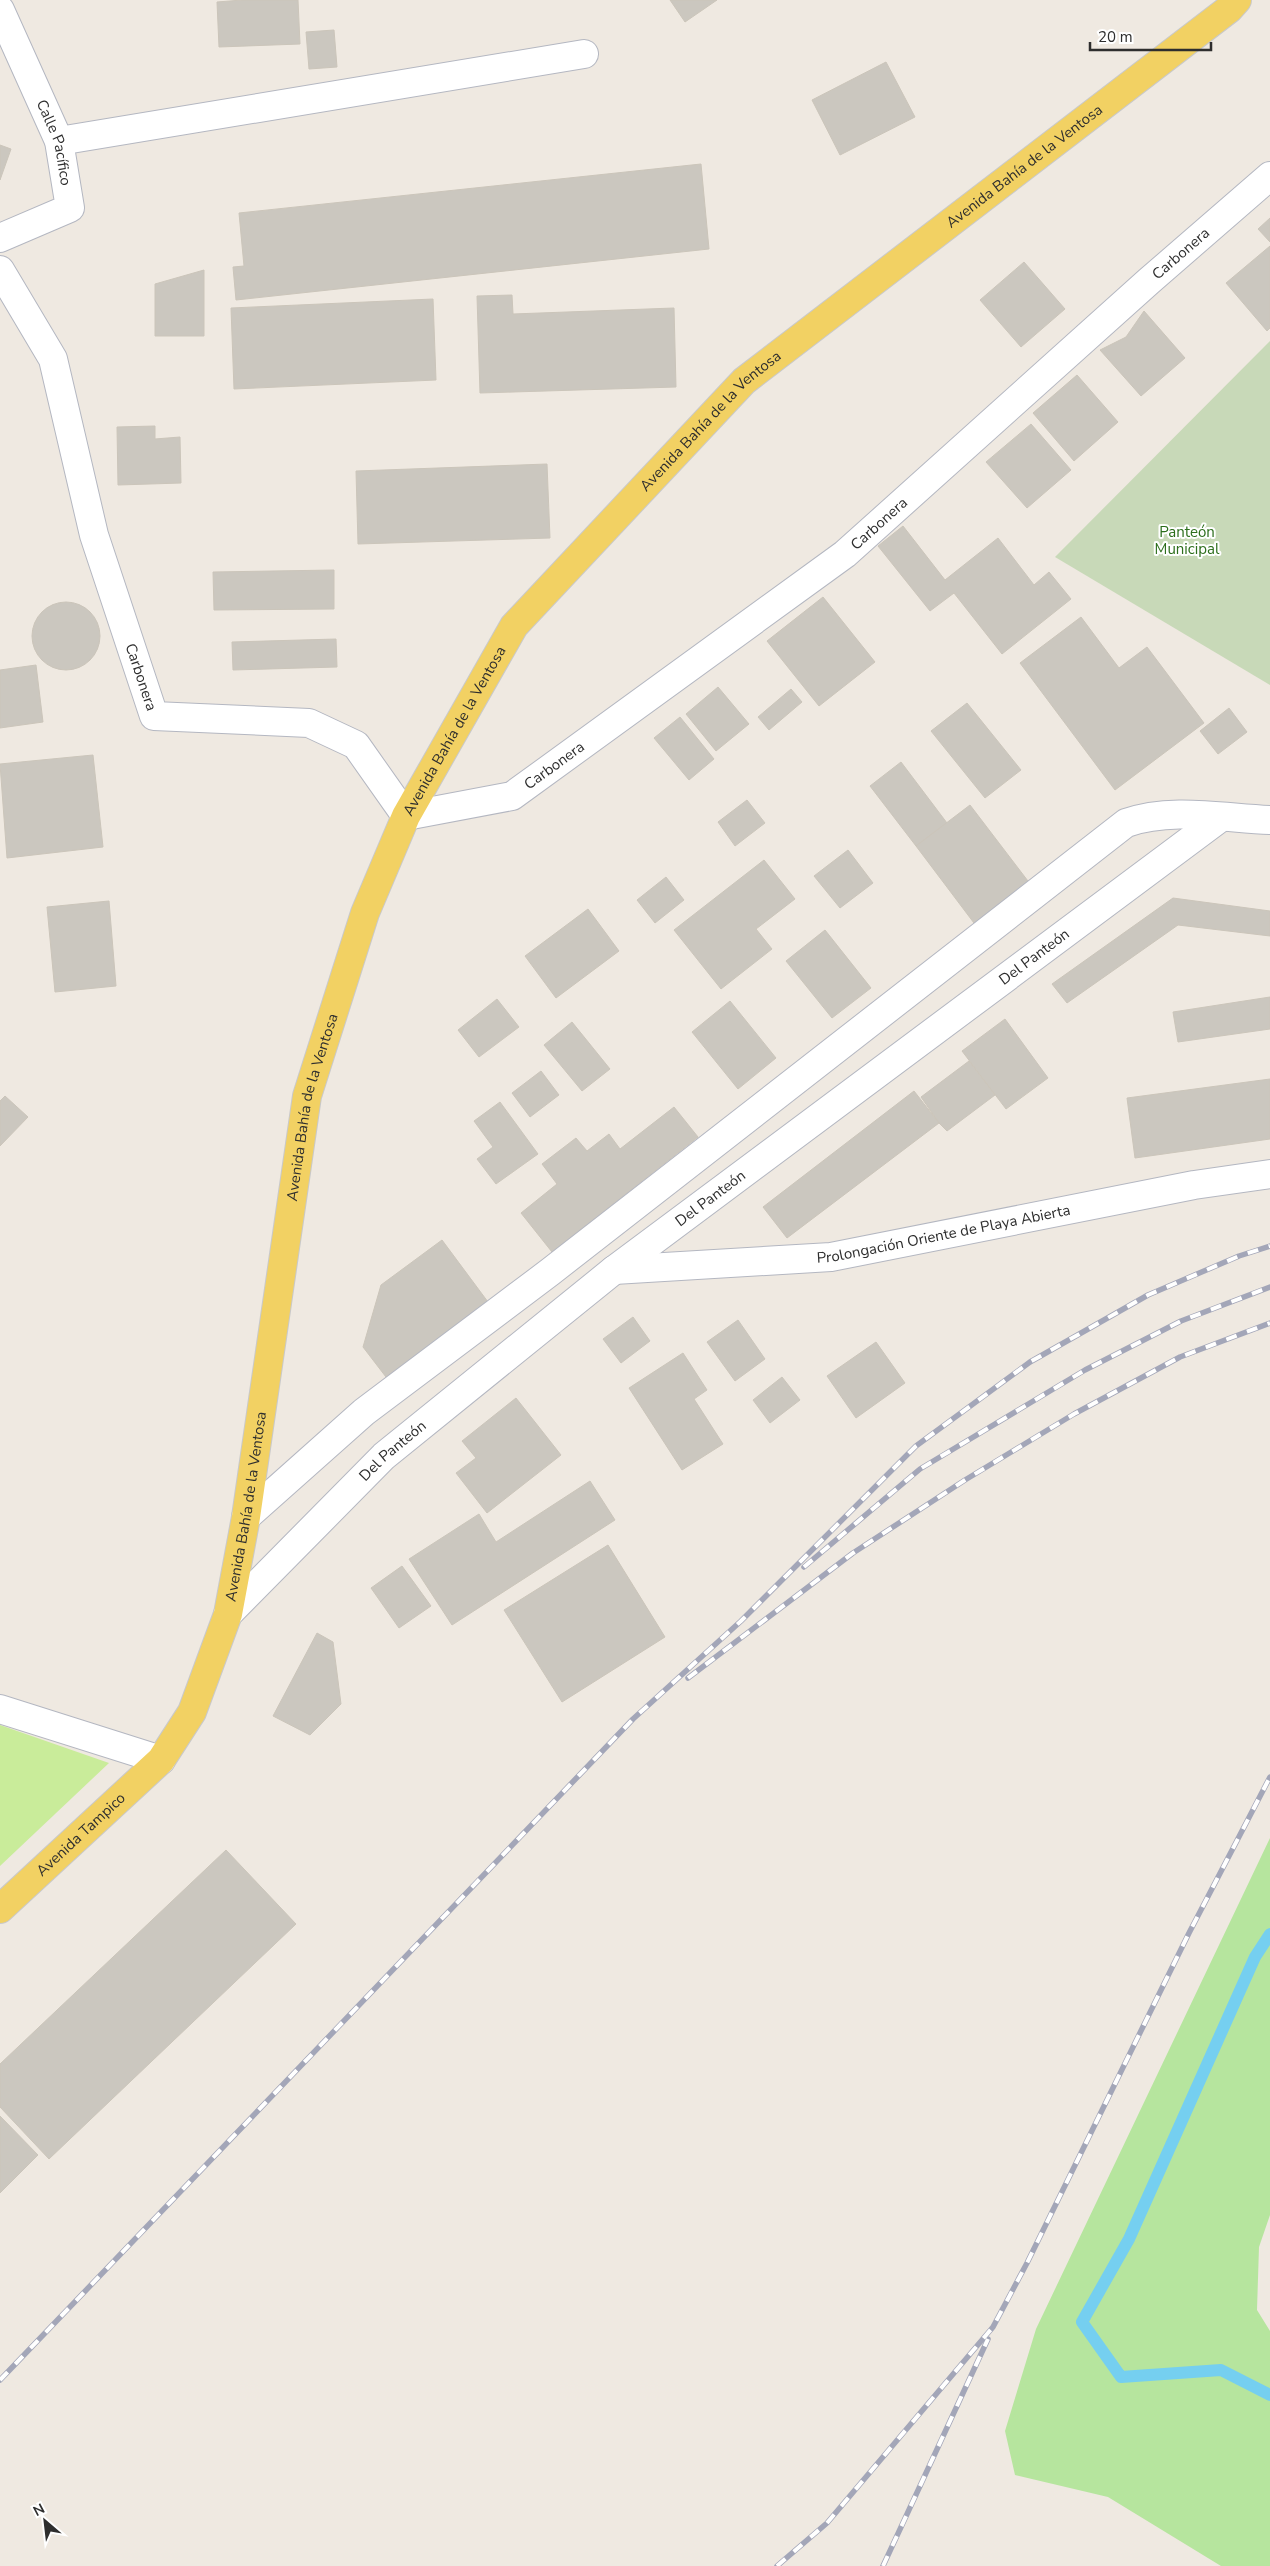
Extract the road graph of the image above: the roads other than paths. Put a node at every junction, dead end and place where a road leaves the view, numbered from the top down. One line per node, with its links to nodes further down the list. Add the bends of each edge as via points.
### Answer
1 (1237, 0): 8 (main road, Avenida Bahía de la Ventosa, via 744,381 514,626)
2 (0, 10): 4 (street, Calle Pacífico)
3 (584, 54): 4 (street)
4 (60, 141): 6 (street, Calle Pacífico, via 70,208)
5 (1270, 176): 8 (street, Carbonera, via 845,554 512,796)
6 (0, 238)
7 (0, 270): 8 (street, Carbonera, via 53,359 94,535 154,716 309,723 356,745)
8 (406, 816): 13 (main road, Avenida Bahía de la Ventosa, via 365,913 307,1096)
9 (1220, 818): 10 (street); 12 (street, Del Panteón); 13 (street, via 1169,814 1144,817 1126,824 550,1272 364,1412)
10 (1270, 820)
11 (1270, 1174): 12 (street, Prolongación Oriente de Playa Abierta, via 1194,1185 831,1257)
12 (614, 1270): 14 (street, Del Panteón, via 384,1456)
13 (246, 1517): 14 (main road, Avenida Bahía de la Ventosa)
14 (228, 1614): 16 (main road, Avenida Bahía de la Ventosa, via 192,1712)
15 (0, 1709): 16 (street)
16 (161, 1760): 17 (main road, Avenida Tampico)
17 (0, 1909)

